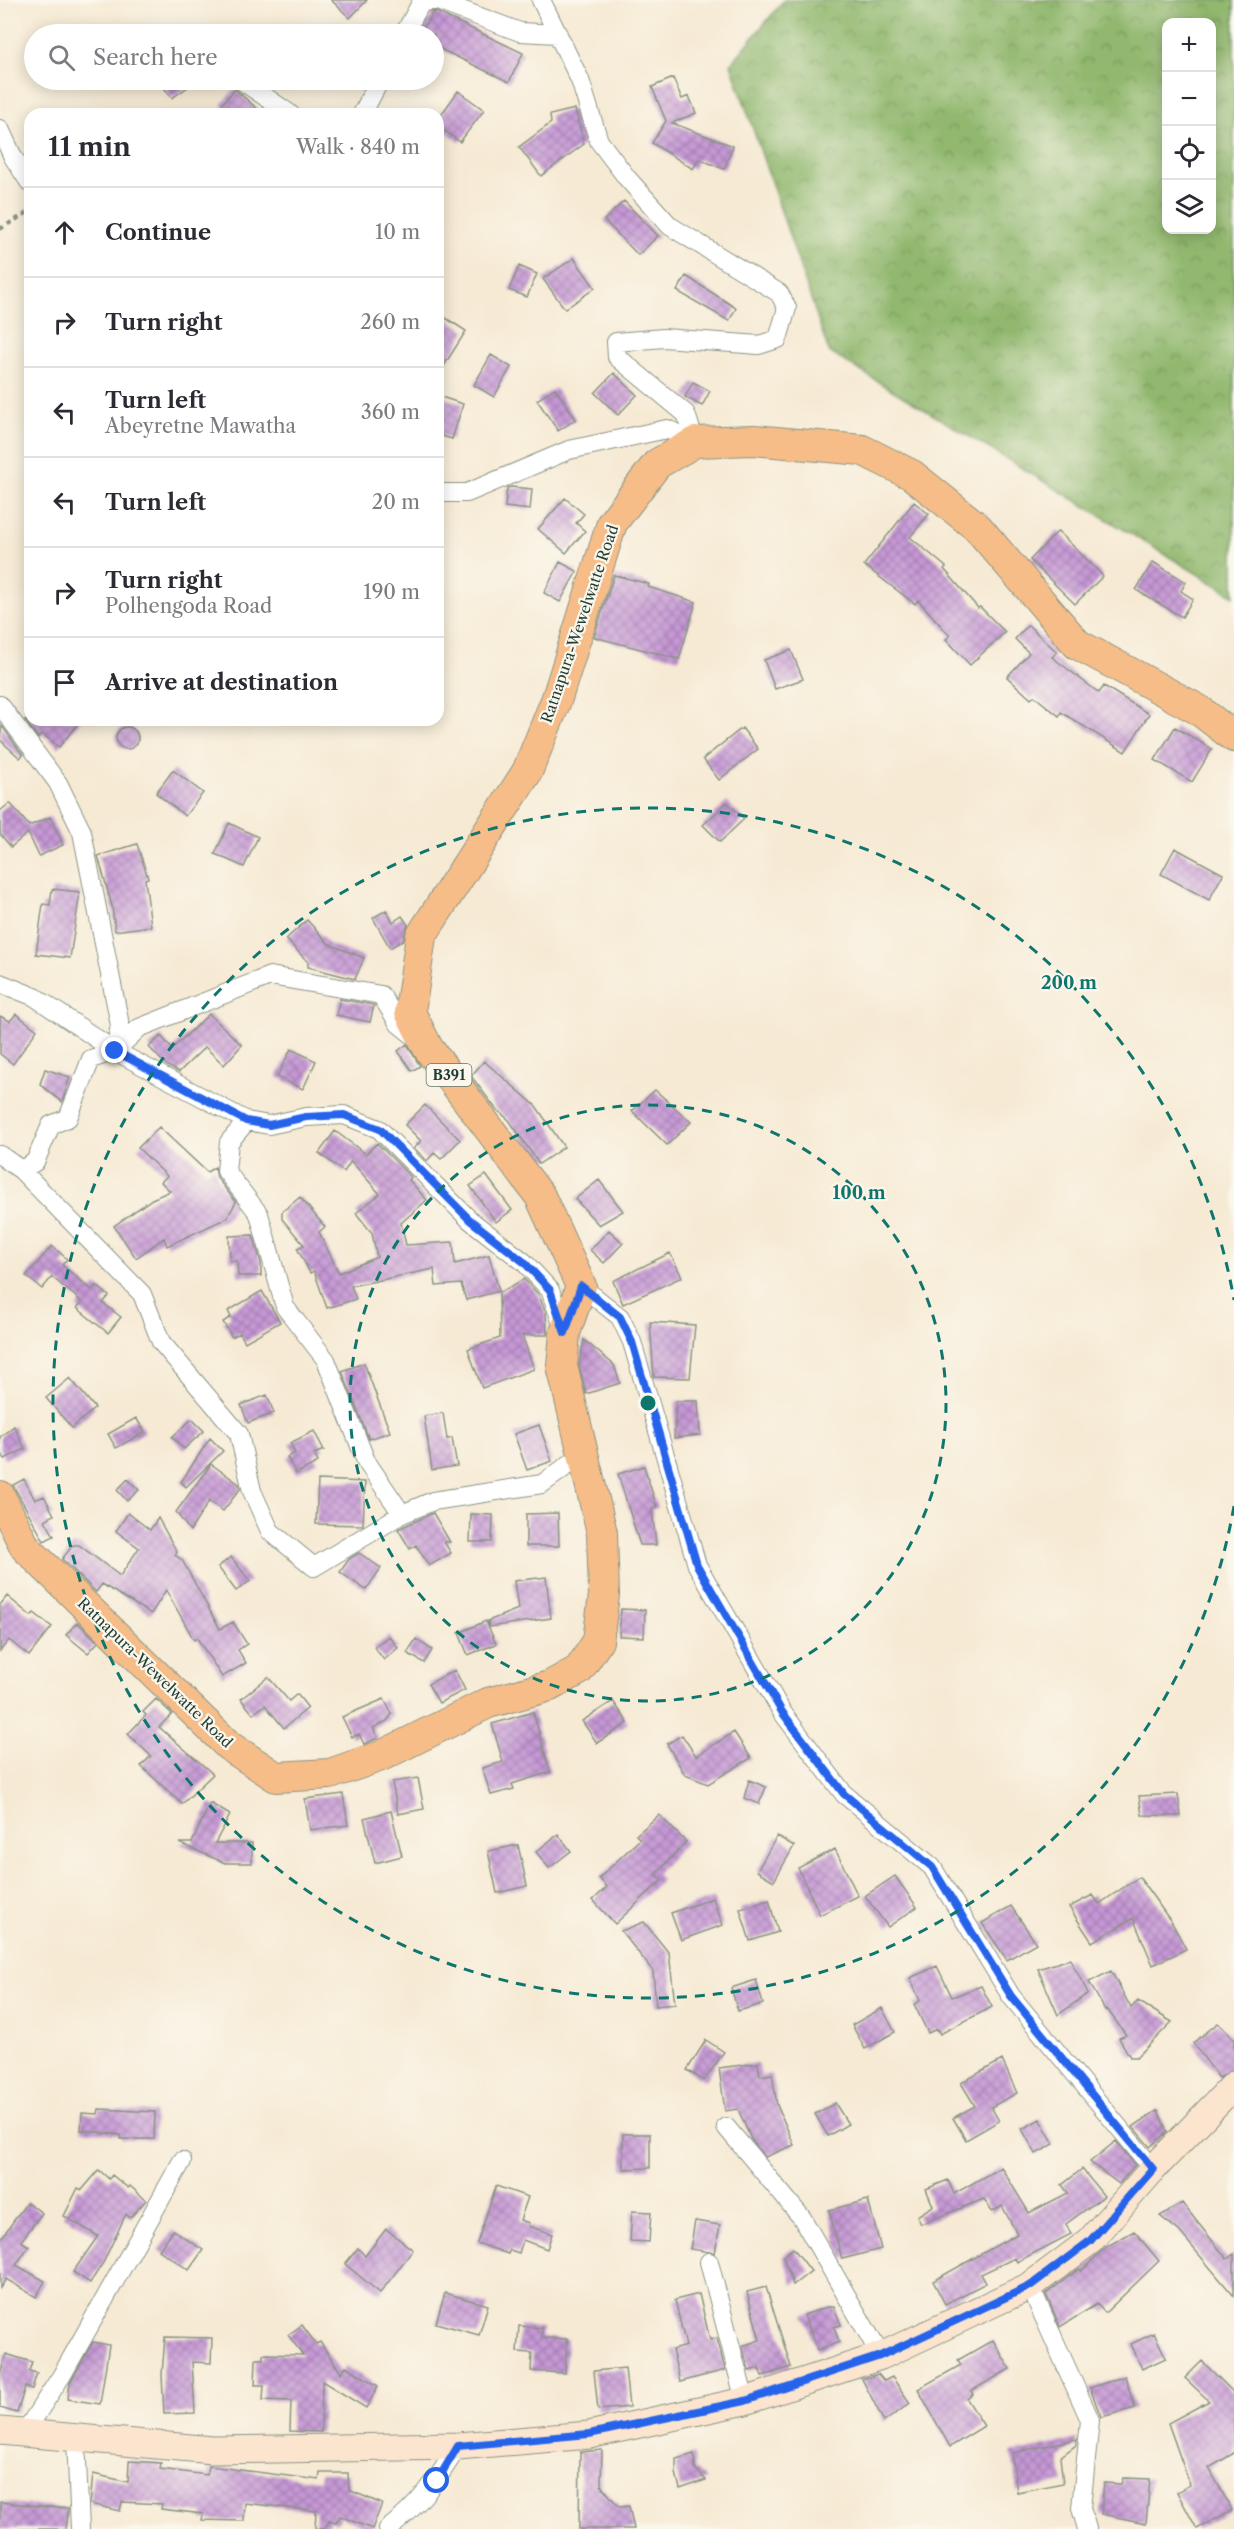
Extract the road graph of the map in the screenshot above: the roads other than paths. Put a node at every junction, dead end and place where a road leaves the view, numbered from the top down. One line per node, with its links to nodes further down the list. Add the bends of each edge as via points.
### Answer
1 (434, 0): 3 (street, via 421,3); 4 (street, via 520,32)
2 (541, 0): 4 (street)
3 (409, 24)
4 (558, 34): 11 (street, via 580,80 599,141 627,178 670,226 779,293 787,308 778,339 759,345 664,338 616,342 617,357 686,414)
5 (255, 90): 7 (street)
6 (375, 90): 8 (street)
7 (281, 108)
8 (365, 108)
9 (0, 129): 10 (street)
10 (24, 174)
11 (695, 442): 12 (street, via 667,429 569,450 467,493); 14 (main road, Ratnapura-Wewelwatte Road / B391, via 754,440 862,450 912,475 978,528 1077,644 1199,710); 16 (main road, Ratnapura-Wewelwatte Road / B391, via 657,464 612,523 557,698 527,772 421,936 410,1012)
12 (444, 493)
13 (0, 705): 17 (street, via 58,783 82,832 120,1025)
14 (1234, 737)
15 (0, 983): 17 (street, via 35,998)
16 (428, 1048): 17 (street, via 399,1024 381,995 270,976 139,1028); 21 (main road, Ratnapura-Wewelwatte Road / B391, via 540,1196)
17 (115, 1051): 18 (street); 20 (street, via 91,1059 68,1118 51,1125 35,1162)
18 (246, 1121): 22 (street, via 269,1125 306,1117 344,1115 380,1129 470,1220 524,1262 550,1290); 25 (street, via 229,1142 226,1171 259,1214 285,1307 326,1360 366,1461)
19 (0, 1155): 20 (street)
20 (21, 1170): 25 (street, via 142,1294 161,1342 239,1434 252,1491 270,1531 314,1567)
21 (581, 1286): 22 (main road, Ratnapura-Wewelwatte Road); 29 (street, via 620,1317 624,1325 697,1565 782,1712 844,1794 932,1867 1011,1996)
22 (565, 1333): 23 (main road, Ratnapura-Wewelwatte Road, via 562,1366)
23 (582, 1455): 24 (main road, Ratnapura-Wewelwatte Road, via 602,1533 603,1595 598,1641 579,1670 550,1686 488,1703 381,1756 330,1774 276,1777 229,1746 25,1547); 25 (street, via 542,1484 433,1501)
24 (0, 1496)
25 (402, 1514)
26 (1234, 2085): 29 (street)
27 (726, 2127): 32 (street, via 802,2218)
28 (182, 2162): 34 (street, via 62,2375)
29 (1153, 2169): 31 (street, via 1090,2241)
30 (710, 2262): 33 (street)
31 (1030, 2286): 32 (street); 39 (street, via 1090,2420 1081,2508)
32 (880, 2356): 33 (street)
33 (745, 2401): 36 (street, via 589,2434)
34 (13, 2432): 35 (street)
35 (76, 2438): 36 (street, via 213,2450); 37 (street)
36 (458, 2446): 38 (street, via 412,2512)
37 (80, 2529)
38 (388, 2529)
39 (1087, 2529)

